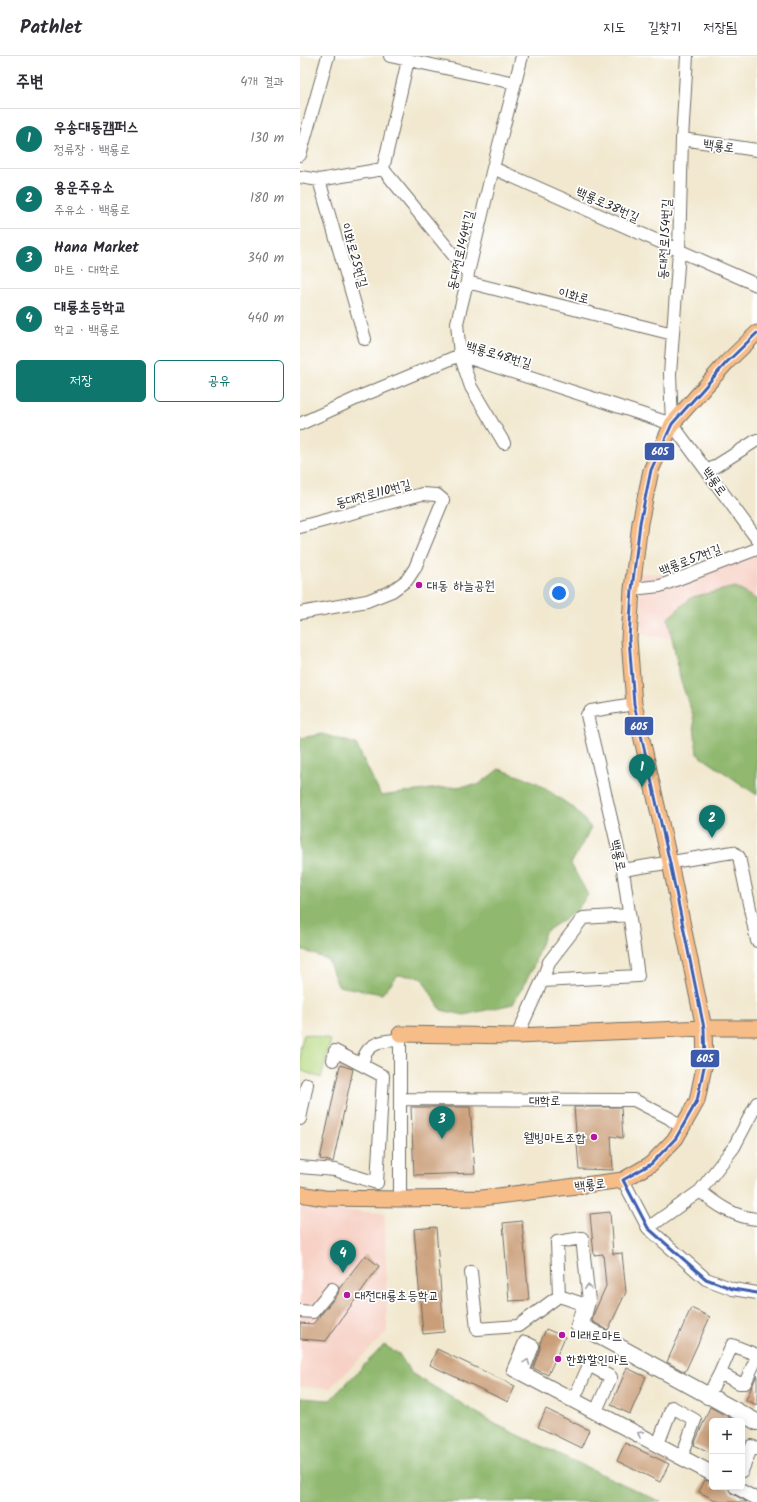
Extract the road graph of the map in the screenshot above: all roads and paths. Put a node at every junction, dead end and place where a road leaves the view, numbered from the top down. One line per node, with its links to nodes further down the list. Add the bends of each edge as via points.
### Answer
1 (328, 56): 9 (street)
2 (390, 56): 5 (street)
3 (522, 56): 6 (street, 동대전로144번길)
4 (687, 56): 7 (street, 동대전로154번길)
5 (408, 60): 6 (street); 11 (street)
6 (514, 83): 10 (street, 동대전로144번길)
7 (682, 139): 8 (street, 백룡로); 14 (street, 동대전로154번길)
8 (757, 150)
9 (300, 155)
10 (492, 168): 14 (street, 백룡로38번길); 15 (street, 동대전로144번길)
11 (383, 169): 13 (street); 15 (street)
12 (300, 177): 13 (street)
13 (319, 180): 19 (street, 이화로25번길)
14 (679, 251): 16 (street, 백룡로38번길); 18 (street, 동대전로154번길)
15 (468, 278): 18 (street, 이화로); 20 (street, 동대전로144번길, via 457,323)
16 (757, 285)
17 (757, 333): 22 (main road, 백룡로, via 727,362)
18 (673, 334): 22 (street, 동대전로154번길, via 670,374)
19 (365, 339)
20 (460, 355): 21 (street, 백룡로48번길); 22 (street, 백룡로48번길); 24 (street, 동대전로144번길, via 471,387)
21 (300, 424)
22 (672, 424): 25 (street, 백룡로); 29 (main road, 백룡로, via 651,470 640,523)
23 (757, 440): 25 (street)
24 (504, 443)
25 (708, 471): 27 (street, 백룡로)
26 (300, 527): 30 (street, 동대전로110번길, via 422,494 437,495 444,500 415,568 407,580 392,592 367,601)
27 (757, 539)
28 (757, 549): 29 (street, 백룡로57번길, via 660,586)
29 (632, 589): 31 (main road, 백룡로, via 629,639)
30 (300, 613)
31 (634, 704): 32 (main road, 백룡로); 33 (street, 백룡로, via 590,711 586,715)
32 (670, 863): 33 (street); 35 (street, via 733,852 739,857); 37 (main road, 백룡로)
33 (623, 870): 34 (street, 백룡로)
34 (629, 915): 36 (street, via 583,918 549,962); 36 (street, 백룡로, via 638,976)
35 (757, 941)
36 (542, 981): 39 (street)
37 (704, 1028): 38 (main road); 39 (main road); 47 (main road, 백룡로, via 705,1062 697,1101)
38 (757, 1028)
39 (517, 1036): 40 (main road)
40 (400, 1037): 42 (street, via 377,1043 366,1052); 44 (street)
41 (333, 1060): 42 (street, via 335,1051)
42 (362, 1065): 48 (street, via 384,1076 377,1183 335,1170)
43 (307, 1084): 46 (street)
44 (401, 1099): 47 (street, 대학로, via 634,1100 669,1118); 52 (street)
45 (757, 1103): 50 (street, via 734,1147)
46 (300, 1119)
47 (682, 1128): 49 (main road, 백룡로, via 651,1164)
48 (300, 1167)
49 (623, 1180): 52 (main road, 백룡로, via 482,1198); 54 (street)
50 (700, 1191): 53 (street, via 717,1205 734,1214); 54 (street)
51 (300, 1194): 52 (main road, 백룡로, via 324,1198)
52 (400, 1199)
53 (757, 1220)
54 (648, 1228): 57 (street, via 706,1278 733,1289)
55 (471, 1272): 58 (street, via 477,1329 518,1326)
56 (332, 1289): 59 (street, via 313,1312)
57 (757, 1293)
58 (559, 1296): 62 (street, via 583,1304 577,1326); 62 (street, one-way to 58, via 583,1325 589,1301 582,1238 557,1242)
59 (300, 1311)
60 (757, 1356): 61 (street, via 745,1383 739,1383); 61 (street, via 732,1345)
61 (720, 1373): 62 (street)
62 (708, 1396): 65 (street); 66 (street)
63 (574, 1399): 64 (street); 64 (street, via 589,1365 611,1377); 71 (street, one-way to 71, via 523,1372 533,1346 525,1342 513,1370)
64 (596, 1411): 67 (street, one-way to 64)
65 (757, 1420)
66 (757, 1424)
67 (658, 1444): 69 (street); 69 (street, via 672,1407 694,1420)
68 (757, 1449): 70 (street, via 752,1446)
69 (682, 1456): 72 (street)
70 (745, 1464)
71 (709, 1472)
72 (709, 1472)
73 (742, 1490): 75 (street)
74 (745, 1490): 75 (street)
75 (757, 1497)

